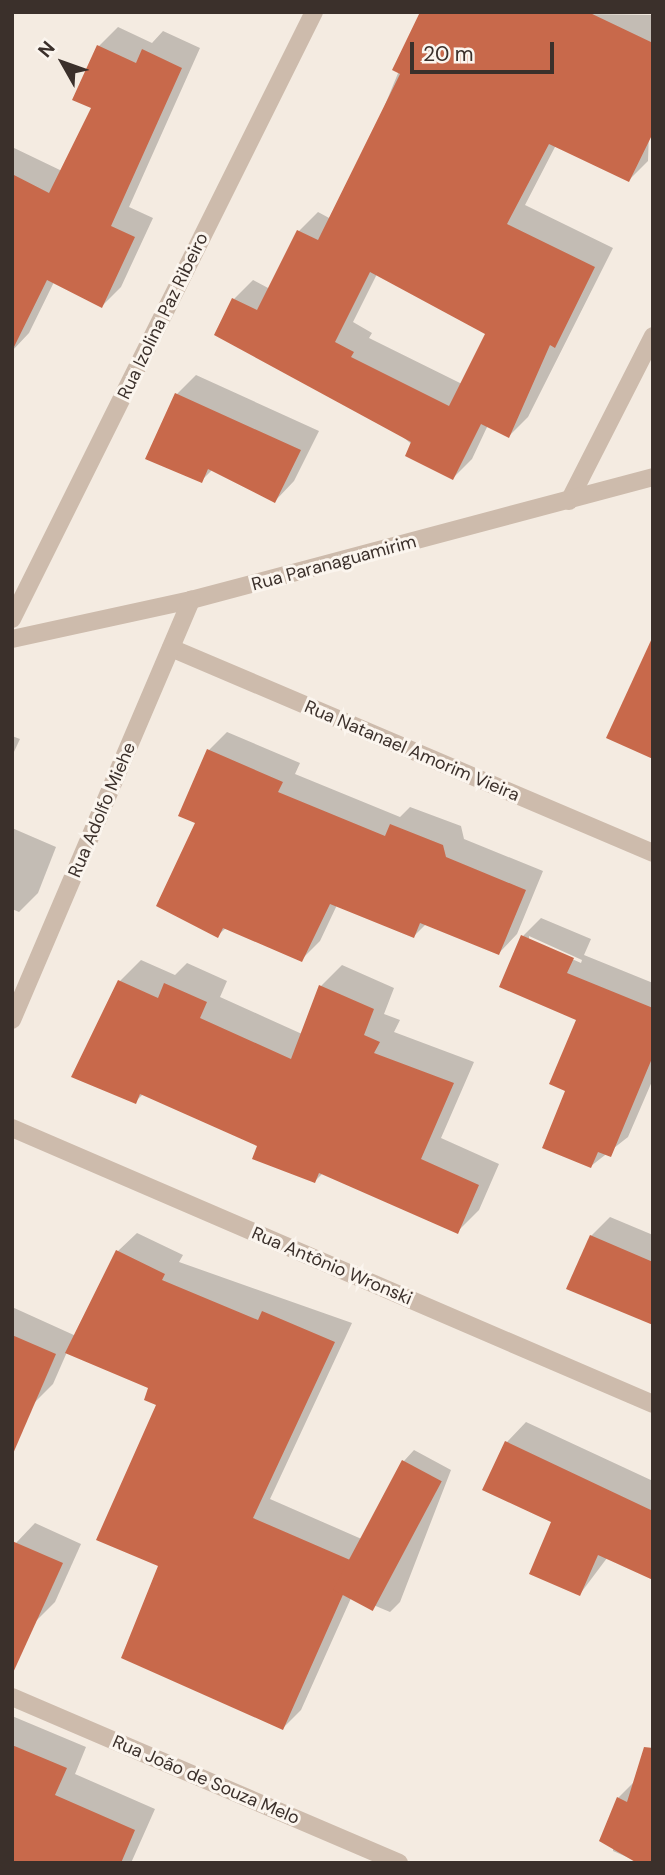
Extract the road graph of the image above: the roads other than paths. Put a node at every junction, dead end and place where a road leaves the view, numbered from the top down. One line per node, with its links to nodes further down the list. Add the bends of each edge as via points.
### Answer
1 (314, 12): 6 (street, Rua Izolina Paz Ribeiro)
2 (653, 336): 4 (street)
3 (653, 477): 4 (street, Rua Paranaguamirim)
4 (569, 501): 5 (street, Rua Paranaguamirim)
5 (191, 600): 7 (street, Rua Paranaguamirim); 8 (street, Rua Adolfo Miehe)
6 (12, 620)
7 (12, 639)
8 (171, 648): 9 (street, Rua Natanael Amorim Vieira); 10 (street, Rua Adolfo Miehe)
9 (653, 853)
10 (12, 1020)
11 (12, 1128): 12 (street, Rua Antônio Wronski)
12 (653, 1404)
13 (12, 1697): 14 (street, Rua João de Souza Melo)
14 (399, 1863)

